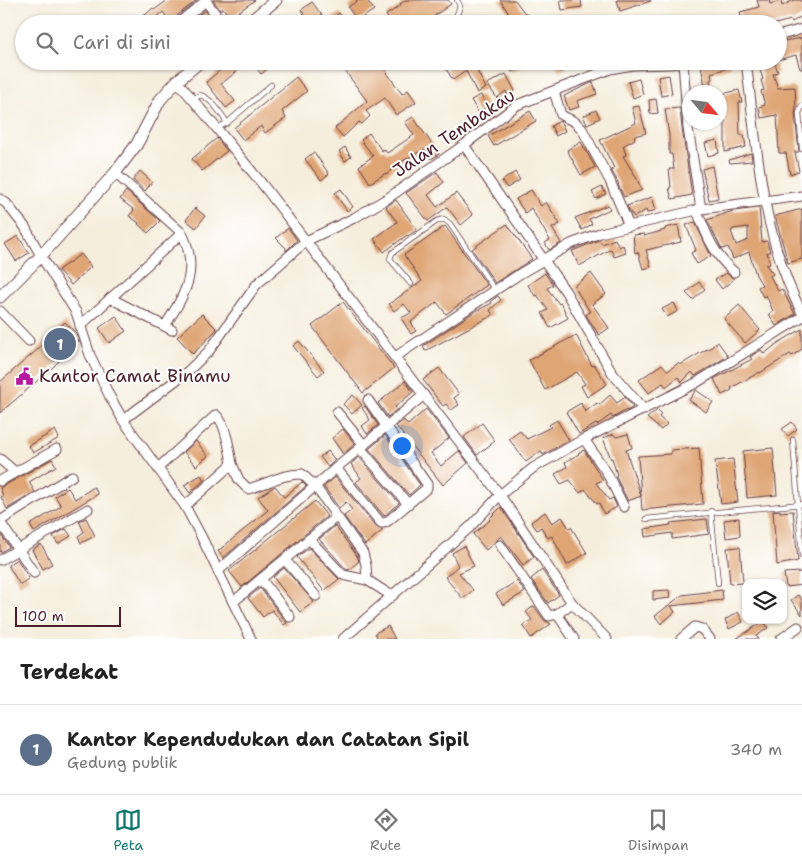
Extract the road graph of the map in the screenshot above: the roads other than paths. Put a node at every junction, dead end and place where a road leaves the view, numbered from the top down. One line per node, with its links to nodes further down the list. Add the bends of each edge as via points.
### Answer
1 (206, 0): 4 (street); 5 (street)
2 (276, 0): 6 (main road)
3 (456, 0): 7 (lane, via 460,6)
4 (188, 15)
5 (217, 15)
6 (258, 15)
7 (457, 15)
8 (802, 29): 9 (street)
9 (787, 33)
10 (190, 70): 14 (main road)
11 (607, 70): 16 (street, Jalan Tembakau)
12 (685, 70): 27 (street, via 688,128)
13 (747, 70): 26 (street)
14 (176, 81): 17 (street); 23 (main road, via 160,100 137,144)
15 (271, 85): 19 (lane)
16 (554, 91): 21 (street, Jalan Tembakau, via 517,105); 28 (street, via 561,115 582,129 598,156)
17 (193, 99): 19 (lane, via 204,96); 20 (street)
18 (802, 106): 22 (lane, via 798,113)
19 (226, 123): 20 (lane)
20 (216, 128): 30 (street)
21 (464, 146): 30 (street, Jalan Tembakau, via 388,198); 32 (street)
22 (802, 149)
23 (115, 173): 29 (street); 31 (main road)
24 (802, 196): 26 (street)
25 (0, 199): 31 (street, via 25,227)
26 (763, 201): 27 (street); 39 (street, via 783,270)
27 (699, 210): 28 (street); 33 (street, via 710,244)
28 (629, 226): 32 (street, via 571,244)
29 (182, 234): 37 (street); 37 (street, via 191,262 190,279 168,328)
30 (306, 241): 43 (street); 48 (street, Jalan Tembakau, via 257,284 209,351 188,372)
31 (41, 256): 36 (main road); 41 (street, via 76,312)
32 (543, 259): 35 (street); 46 (street, via 613,374)
33 (734, 272)
34 (412, 284): 35 (lane, via 390,259 392,253 444,219)
35 (495, 290): 43 (street)
36 (0, 296)
37 (110, 298): 41 (street)
38 (0, 311): 42 (street)
39 (802, 313)
40 (802, 317): 46 (street, via 702,380)
41 (80, 326): 48 (street, via 100,378)
42 (29, 341)
43 (396, 357): 44 (street)
44 (424, 395): 49 (street); 62 (street)
45 (368, 400): 49 (street)
46 (644, 410): 50 (street)
47 (337, 412): 52 (street)
48 (122, 420): 56 (street)
49 (387, 426): 52 (street); 63 (street, via 427,484 426,489)
50 (584, 439): 62 (street, via 533,468); 66 (street, via 607,473)
51 (793, 440): 64 (lane)
52 (362, 446): 57 (street); 63 (street)
53 (57, 449): 58 (street)
54 (0, 459): 58 (street)
55 (232, 464): 56 (street, via 227,437 216,415); 61 (street, via 239,480 248,489 268,480 296,474 302,474); 65 (street)
56 (158, 468): 65 (street)
57 (336, 468): 61 (street); 63 (street, via 380,523 388,521)
58 (15, 472): 60 (street)
59 (72, 476): 71 (street)
60 (0, 481)
61 (315, 486): 69 (street); 78 (street)
62 (500, 495): 84 (street, via 470,527); 86 (street)
63 (408, 504)
64 (800, 504): 68 (lane); 75 (lane)
65 (185, 506): 78 (street)
66 (624, 507)
67 (88, 509): 74 (street)
68 (711, 511): 70 (lane); 82 (lane)
69 (336, 517): 72 (street); 81 (street, via 363,553)
70 (646, 519)
71 (0, 522): 74 (street)
72 (309, 539): 77 (street); 81 (street, via 343,575)
73 (500, 545): 87 (street, via 546,612 550,616)
74 (18, 549): 76 (street); 79 (street)
75 (802, 555)
76 (0, 560)
77 (285, 560): 80 (street); 83 (street)
78 (218, 571): 85 (street)
79 (34, 573)
80 (261, 579): 85 (street); 88 (street)
81 (367, 580): 84 (street)
82 (718, 582)
83 (316, 596)
84 (392, 596): 91 (street)
85 (233, 602): 90 (street)
86 (572, 603): 87 (street); 93 (street)
87 (557, 614): 92 (street)
88 (290, 617)
89 (798, 627): 96 (street)
90 (251, 639)
91 (342, 639)
92 (574, 639)
93 (607, 639)
94 (681, 639): 95 (street, via 695,627 702,629)
95 (710, 639)
96 (781, 639)

